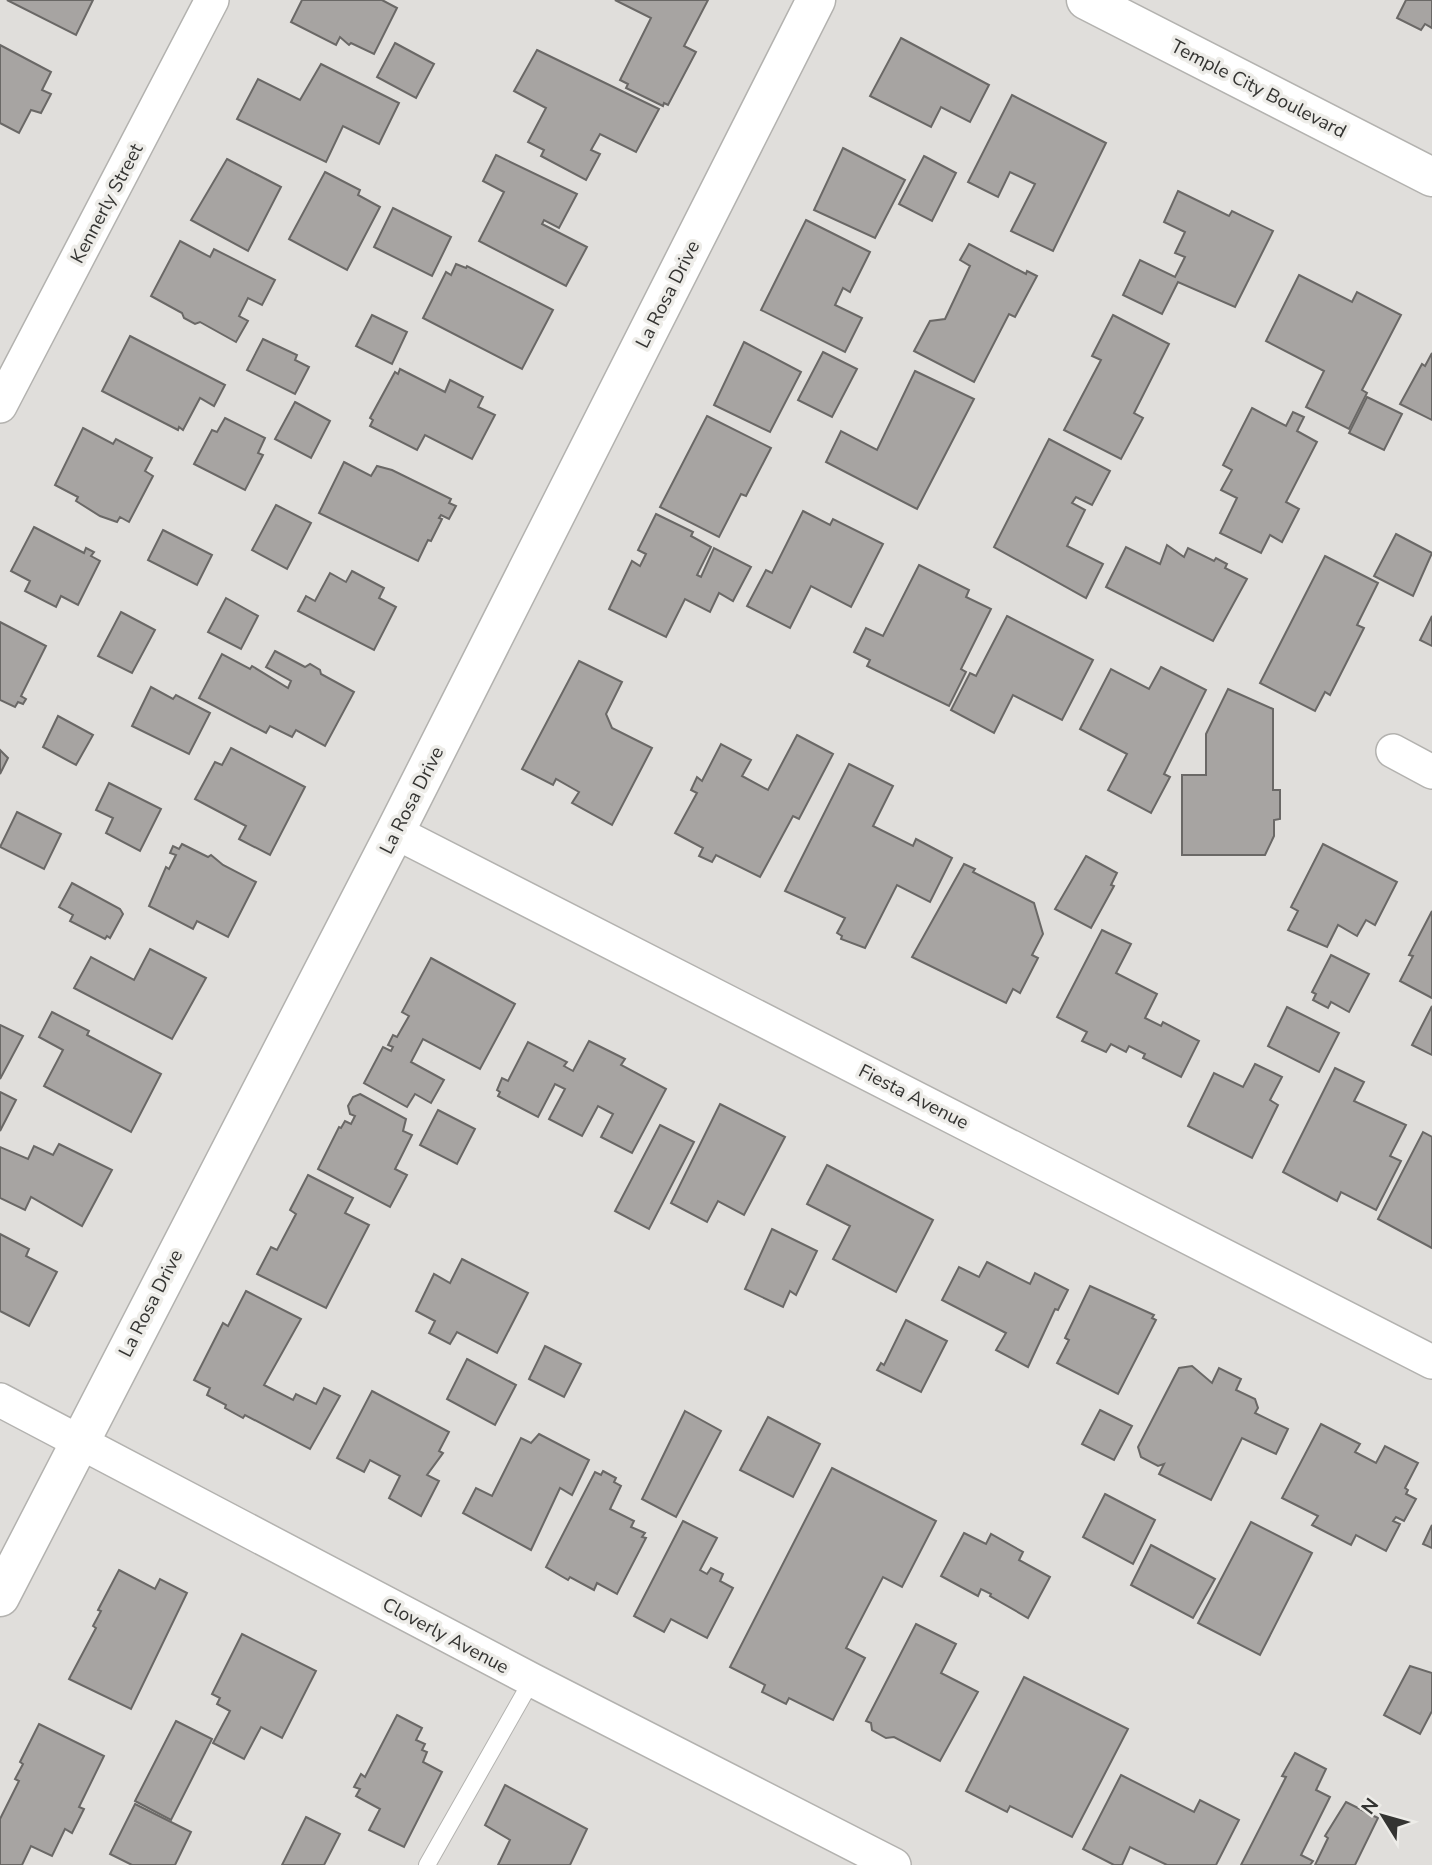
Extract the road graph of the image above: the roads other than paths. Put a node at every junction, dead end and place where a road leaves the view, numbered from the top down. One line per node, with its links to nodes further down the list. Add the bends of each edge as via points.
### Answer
1 (212, 0): 5 (street, Kennerly Street)
2 (816, 0): 8 (street, La Rosa Drive)
3 (1086, 0): 4 (street, Temple City Boulevard)
4 (1432, 177)
5 (0, 406)
6 (1393, 751): 7 (street)
7 (1432, 772)
8 (396, 832): 9 (street, Fiesta Avenue); 11 (street, La Rosa Drive)
9 (1432, 1362)
10 (0, 1400): 11 (street, Cloverly Avenue)
11 (78, 1441): 12 (street, La Rosa Drive); 13 (street, Cloverly Avenue)
12 (0, 1597)
13 (532, 1680): 14 (lane); 15 (street, Cloverly Avenue)
14 (427, 1865)
15 (894, 1865)

